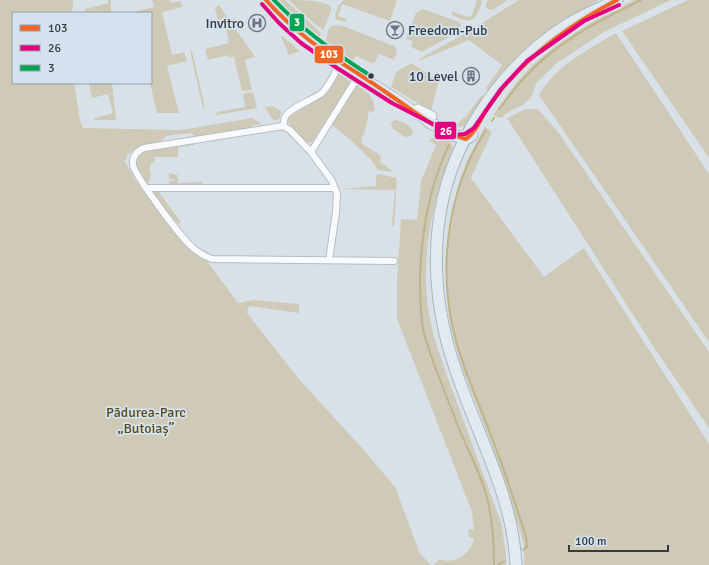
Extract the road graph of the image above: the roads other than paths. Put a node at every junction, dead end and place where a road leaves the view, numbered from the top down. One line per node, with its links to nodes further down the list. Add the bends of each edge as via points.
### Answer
1 (266, 0): 4 (main road, via 305,39)
2 (615, 1): 3 (highway, via 582,16); 8 (highway, via 562,32 526,61 497,94 471,136); 12 (highway, via 547,48 519,73 498,97 460,167)
3 (544, 41): 6 (highway, via 523,56 496,85 466,127 454,129); 8 (highway, via 500,84)
4 (340, 63): 5 (main road); 7 (street, via 325,90 288,112 284,117)
5 (359, 75): 6 (main road); 9 (street)
6 (432, 119): 8 (highway); 12 (highway, via 454,142 456,149 445,181 434,230)
7 (283, 126): 9 (street); 10 (street, via 144,148 136,153 133,163)
8 (465, 139): 12 (highway, via 465,148 451,184)
9 (310, 152): 11 (street)
10 (146, 188): 11 (street); 13 (street, via 190,245 206,257)
11 (335, 188): 13 (street, via 337,206)
12 (437, 250): 15 (highway, via 438,294 444,332 503,497 511,528)
13 (329, 260): 14 (street)
14 (394, 261)
15 (516, 565)

